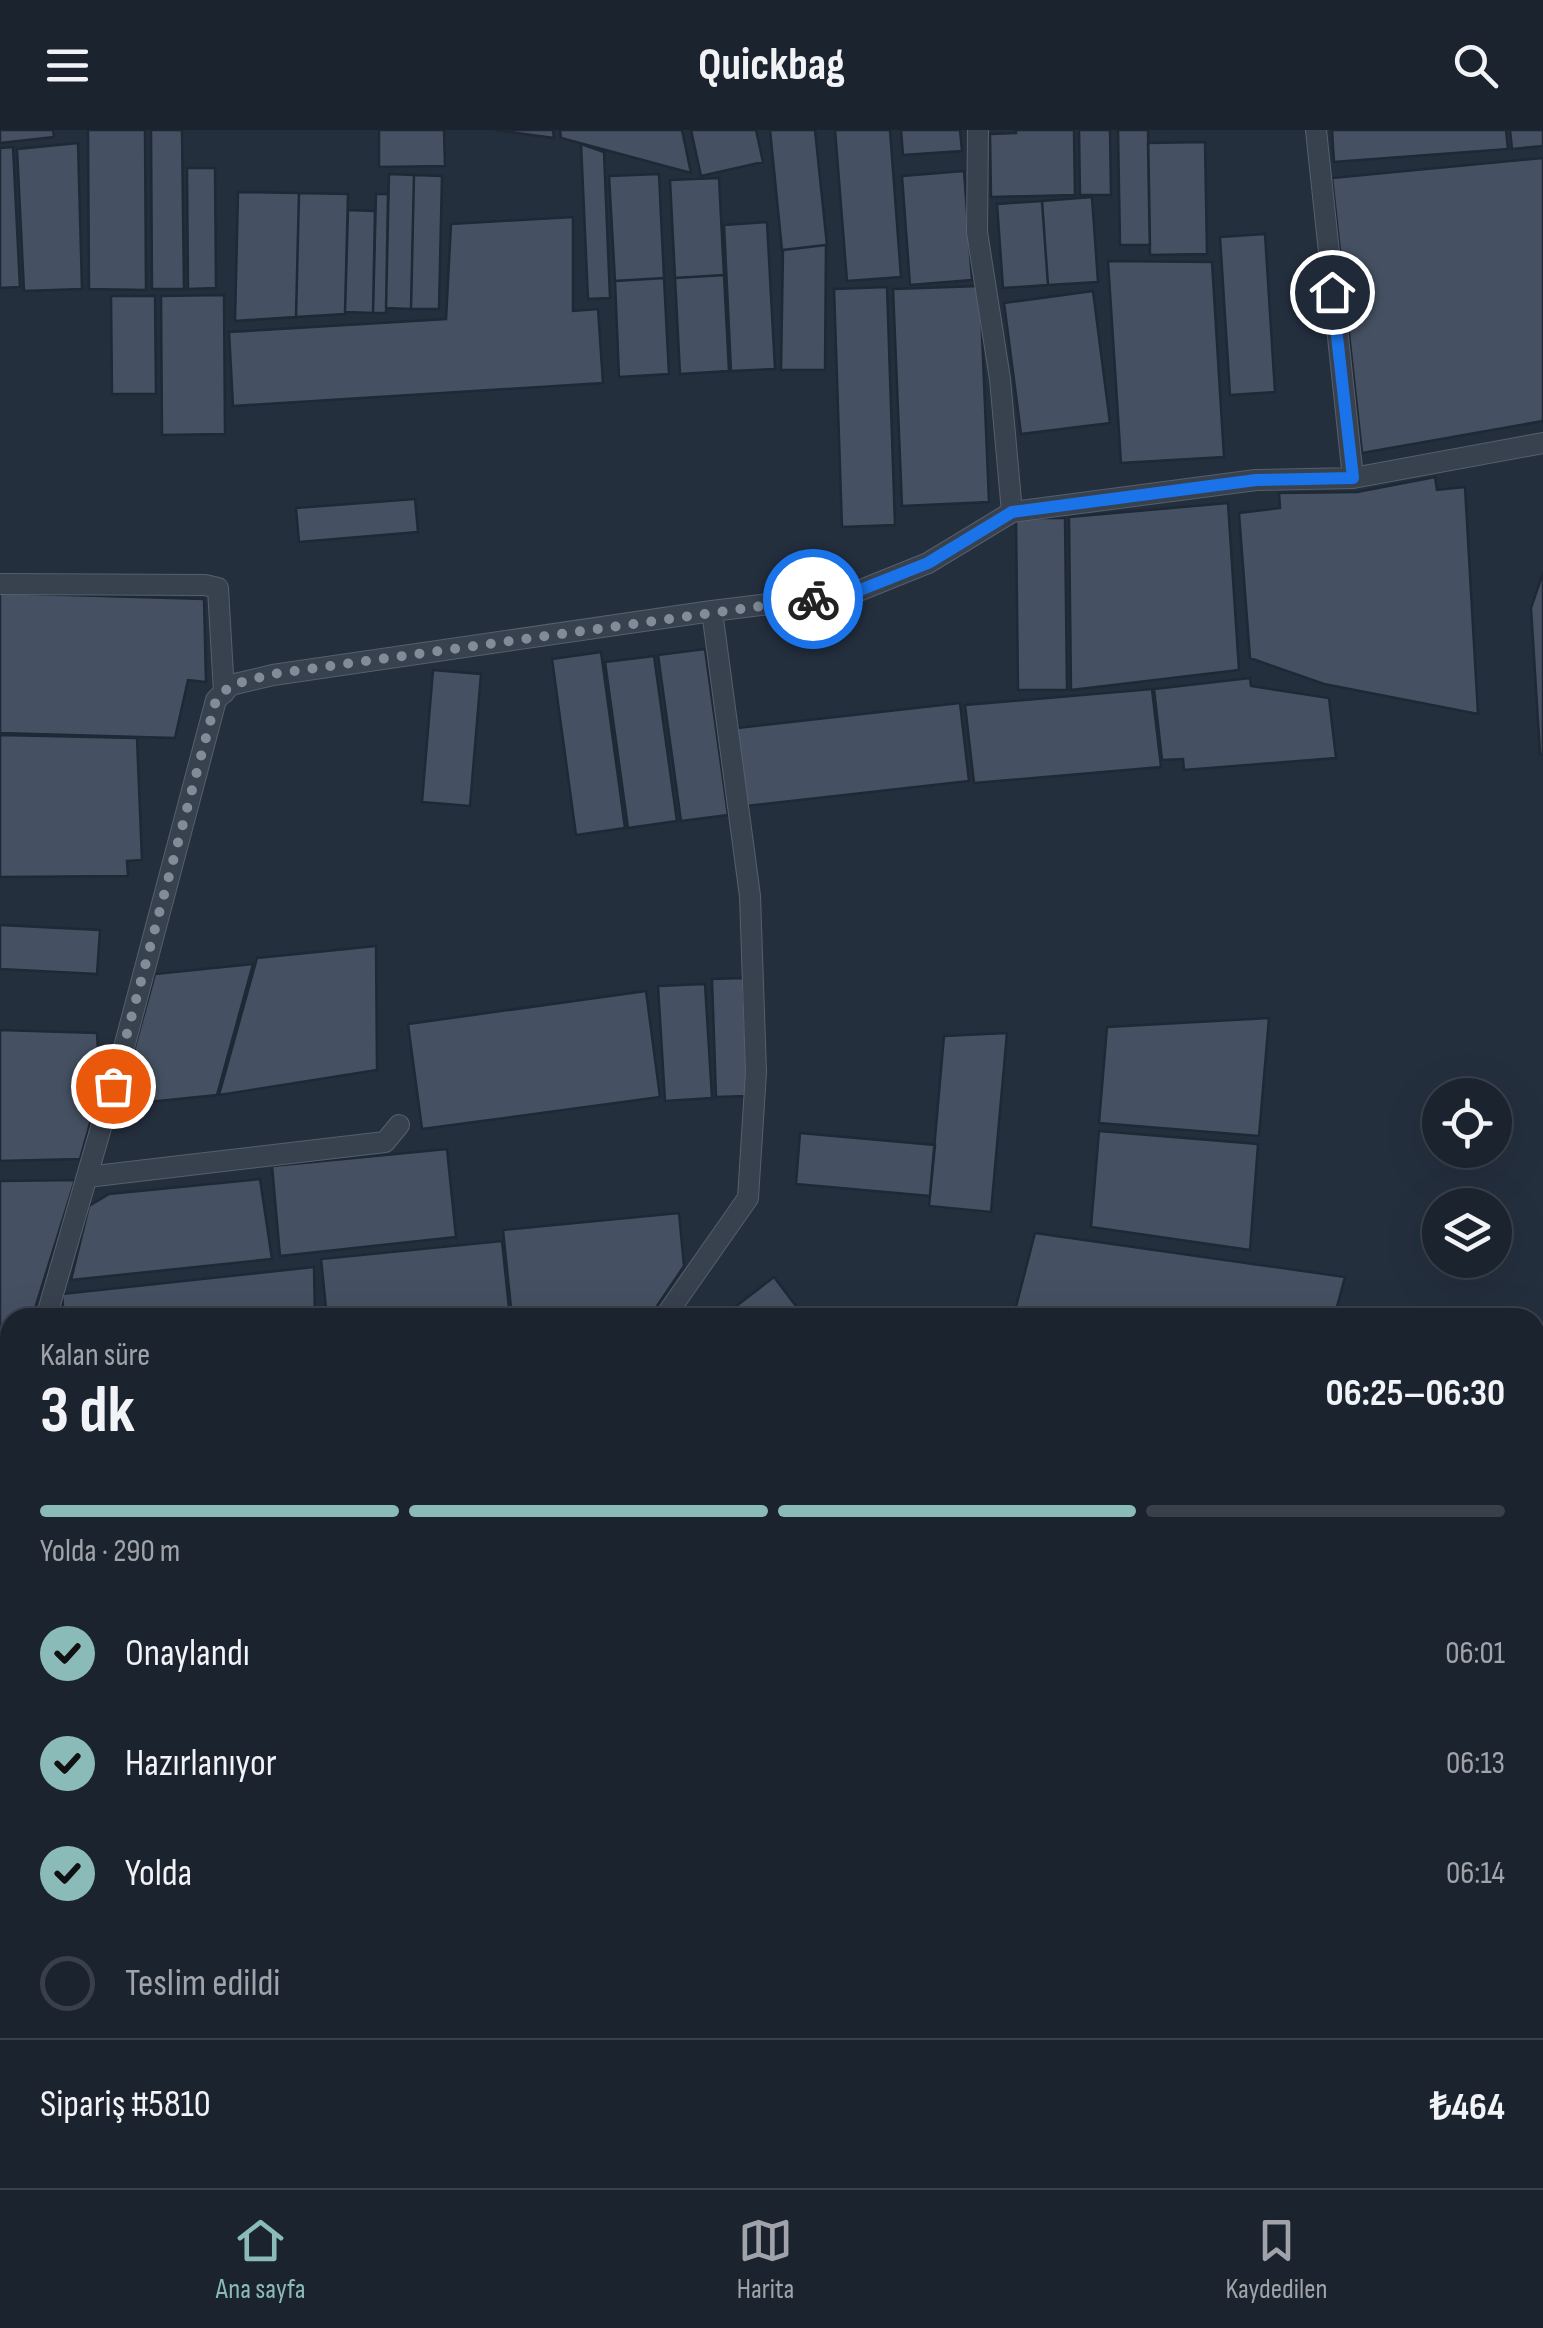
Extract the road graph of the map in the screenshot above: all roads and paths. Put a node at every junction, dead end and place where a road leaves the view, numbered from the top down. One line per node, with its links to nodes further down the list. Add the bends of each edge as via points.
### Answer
1 (978, 130): 5 (street, via 976,232)
2 (1316, 130): 4 (street)
3 (1543, 443): 4 (street)
4 (1353, 478): 5 (street, via 1256,480)
5 (1012, 512): 7 (street, via 928,563 850,594)
6 (0, 584): 8 (street, via 218,588)
7 (712, 611): 8 (street, via 273,674); 12 (street, via 750,896 756,1072 750,1180 748,1198)
8 (224, 692): 10 (street, via 216,700)
9 (399, 1124): 10 (street, via 385,1142)
10 (87, 1177): 11 (street)
11 (49, 1308)
12 (671, 1308)

